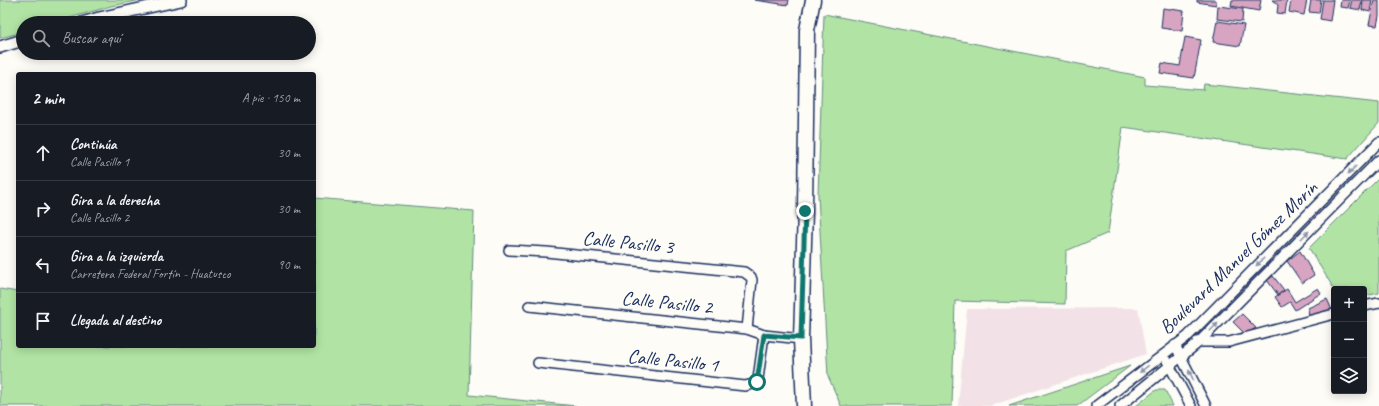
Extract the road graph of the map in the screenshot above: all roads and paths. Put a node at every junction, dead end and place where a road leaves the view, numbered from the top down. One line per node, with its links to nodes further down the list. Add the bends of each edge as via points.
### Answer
1 (182, 0): 3 (street)
2 (813, 0): 16 (main road, via 807,30)
3 (108, 16)
4 (16, 42): 5 (street)
5 (0, 47)
6 (1379, 142): 15 (street, Boulevard Manuel Gómez Morín, one-way to 15)
7 (1379, 160): 17 (street, Boulevard Manuel Gómez Morín, one-way to 7)
8 (509, 250): 13 (street, Calle Pasillo 3, via 744,272 751,276 752,280)
9 (1379, 303): 10 (street)
10 (1367, 305)
11 (529, 306): 13 (street, Calle Pasillo 2)
12 (1331, 315): 17 (street, via 1229,342)
13 (747, 329): 14 (street, Calle Pasillo 2)
14 (764, 335): 16 (street, Calle Pasillo 2); 21 (street, Calle Pasillo 1, via 757,382 745,386)
15 (1188, 336): 17 (street); 18 (street, Boulevard Manuel Gómez Morín)
16 (801, 338): 23 (main road)
17 (1198, 343): 20 (street, Boulevard Manuel Gómez Morín)
18 (1176, 345): 19 (street, Boulevard Manuel Gómez Morín); 20 (street)
19 (1164, 354): 22 (street); 24 (street, Boulevard Manuel Gómez Morín, one-way to 24)
20 (1182, 356): 22 (street, Boulevard Manuel Gómez Morín); 27 (street, one-way to 20)
21 (538, 363)
22 (1170, 366): 25 (street, Boulevard Manuel Gómez Morín); 26 (street)
23 (804, 406)
24 (1096, 406)
25 (1120, 406)
26 (1191, 406)
27 (1206, 406)

